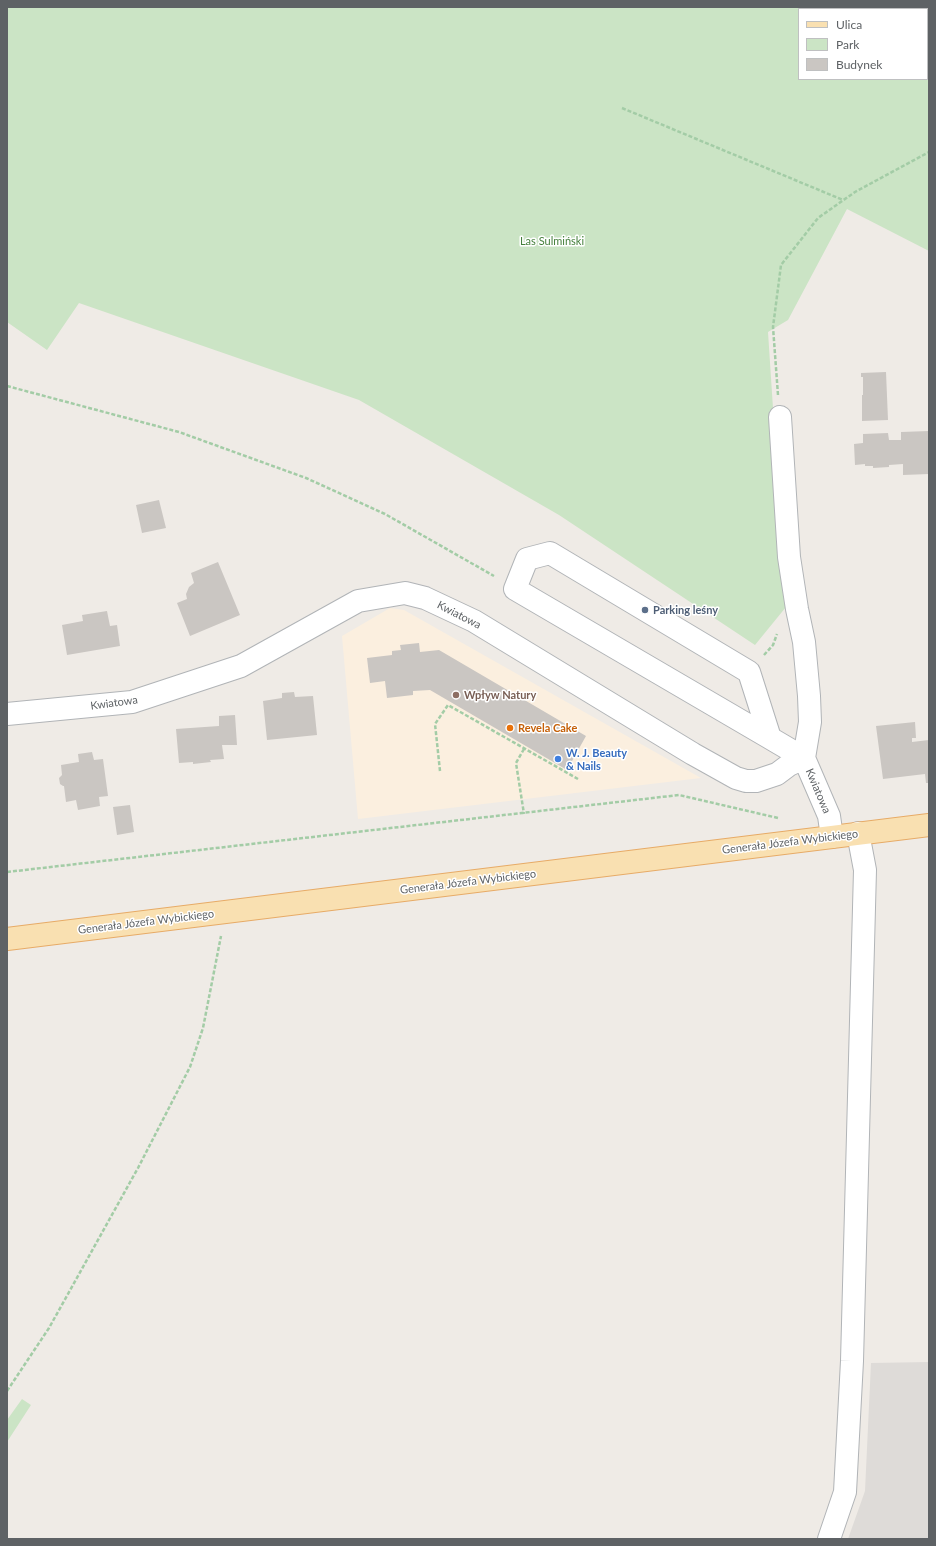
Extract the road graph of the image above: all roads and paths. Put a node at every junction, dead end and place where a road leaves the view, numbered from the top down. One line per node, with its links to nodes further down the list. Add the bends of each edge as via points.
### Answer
1 (622, 108): 3 (path)
2 (929, 152): 3 (path)
3 (843, 200): 5 (path, via 818,218 781,265 773,327)
4 (7, 386): 6 (path, via 179,432 306,478 385,514)
5 (780, 417): 7 (street, via 789,557)
6 (515, 589): 8 (street, via 527,559 550,553); 10 (street)
7 (797, 609): 8 (path, via 783,621 773,645); 12 (street, via 804,642 810,722)
8 (749, 672): 10 (street)
9 (7, 714): 12 (street, Kwiatowa, via 132,702 241,666 358,601 405,593 426,598 474,622 736,778 756,781 777,774)
10 (770, 738): 12 (street)
11 (524, 749): 13 (path, via 448,705 435,724); 14 (path); 15 (path, via 516,763)
12 (804, 758): 19 (street, Kwiatowa, via 829,816)
13 (440, 771)
14 (578, 779)
15 (524, 814): 16 (path, via 679,795); 20 (path)
16 (781, 819)
17 (929, 825): 18 (main road, Generała Józefa Wybickiego)
18 (858, 834): 19 (main road, Generała Józefa Wybickiego); 24 (street, via 865,870 852,1361 846,1492)
19 (832, 837): 21 (main road, Generała Józefa Wybickiego)
20 (7, 872)
21 (225, 912): 22 (main road, Generała Józefa Wybickiego); 23 (path, via 203,1028 190,1067 138,1168 49,1328)
22 (7, 939)
23 (7, 1391)
24 (829, 1539)

